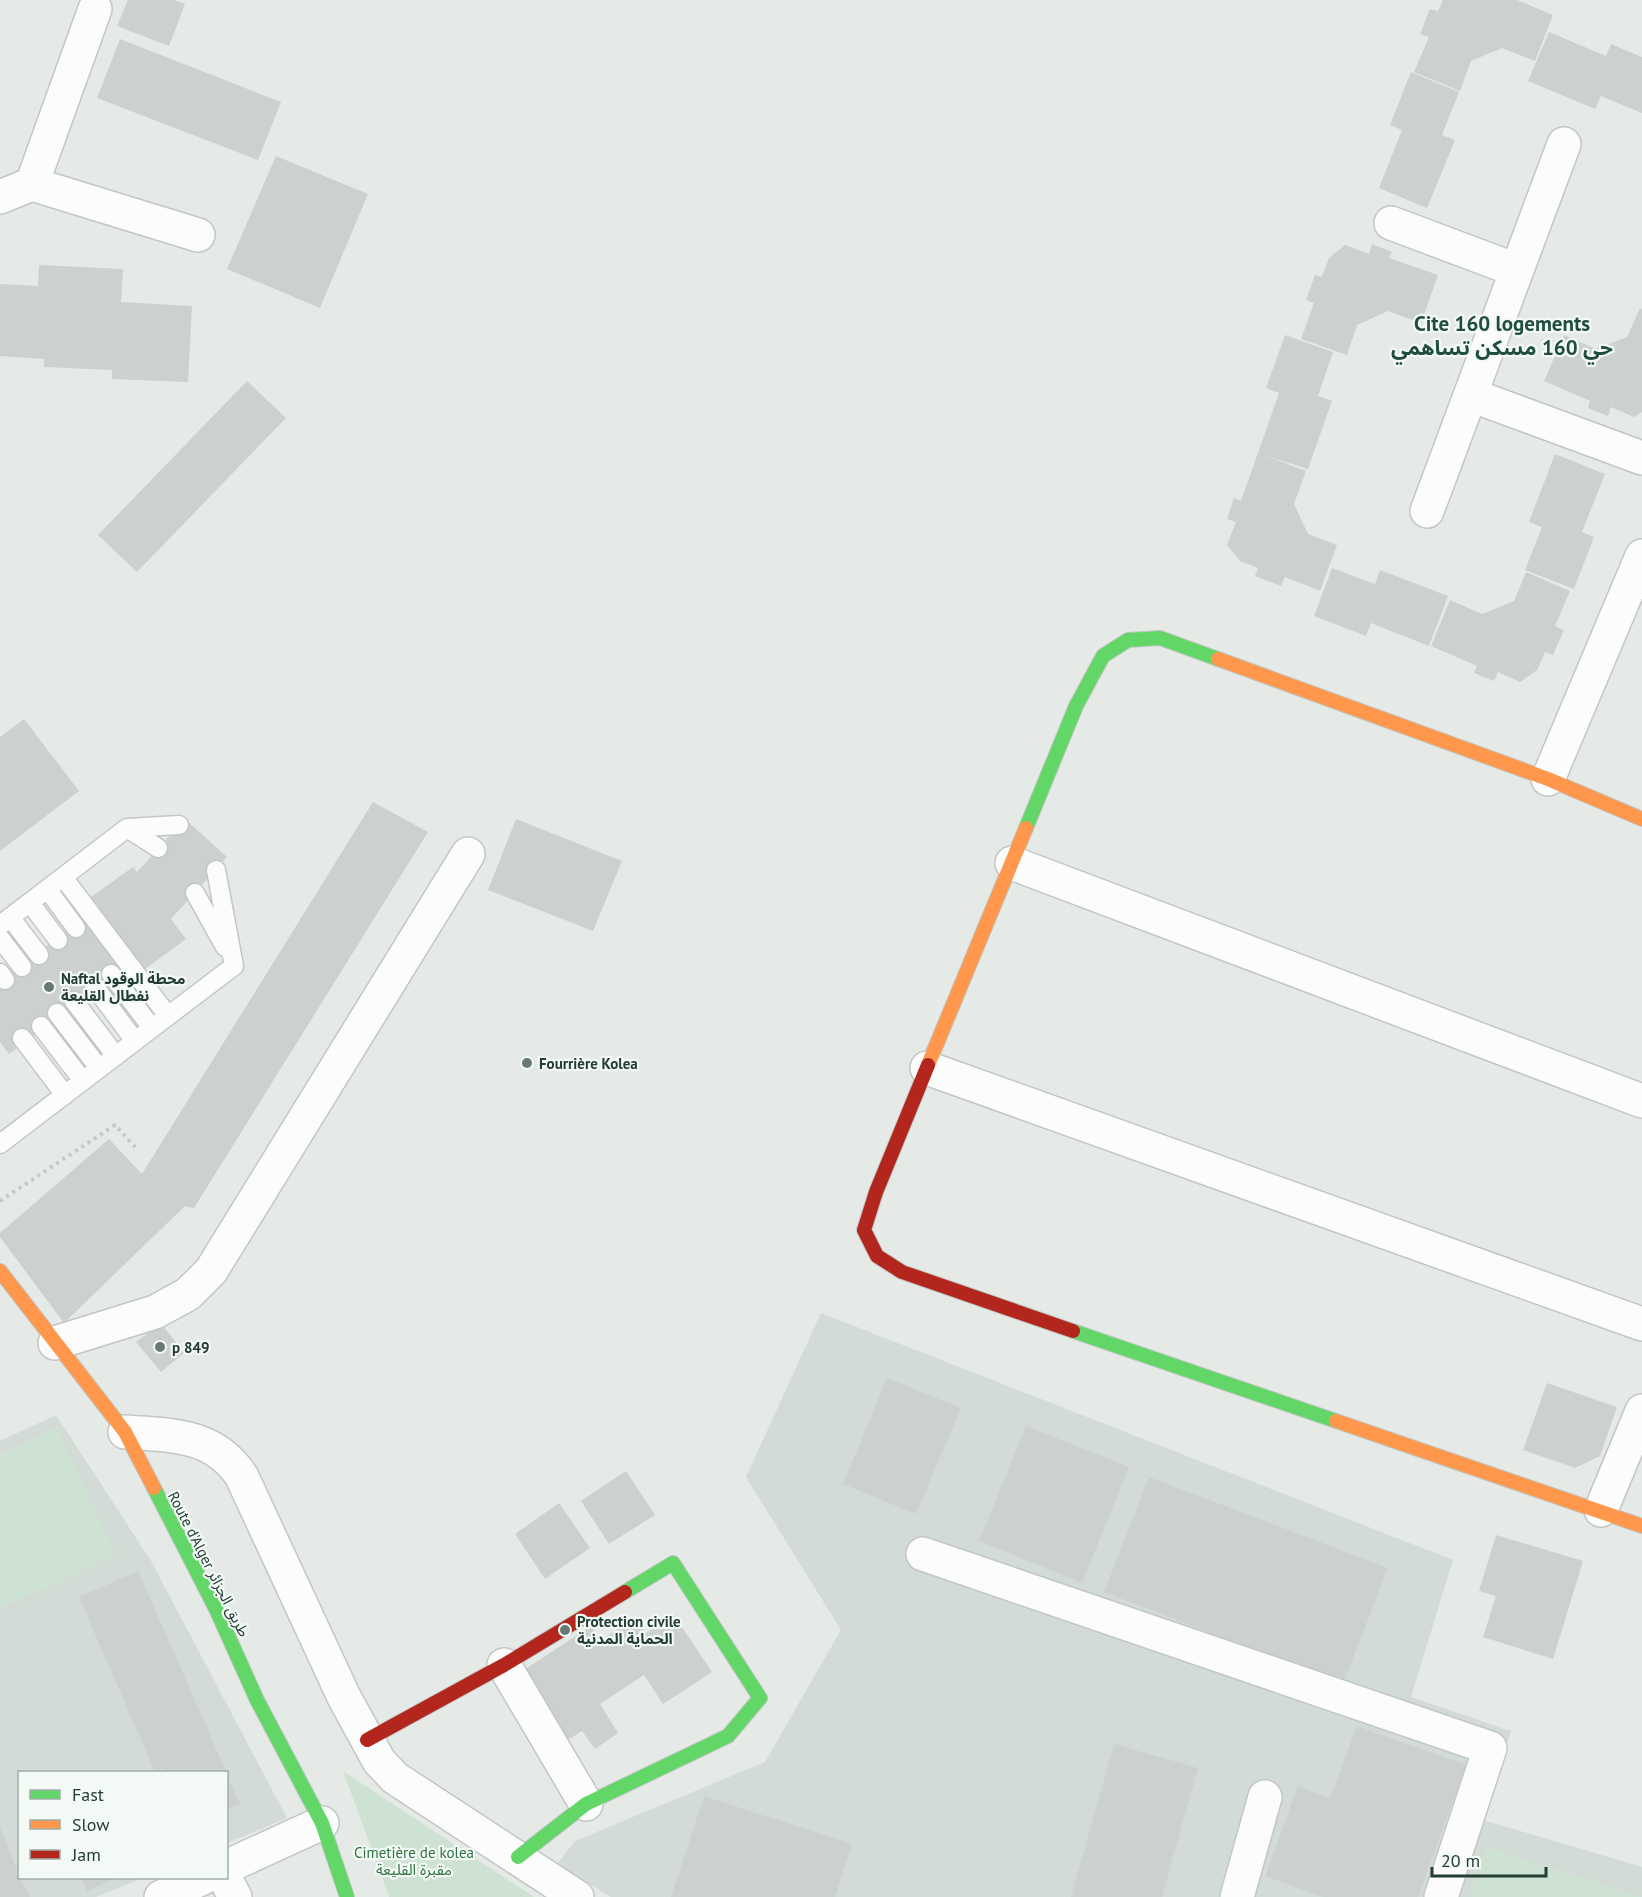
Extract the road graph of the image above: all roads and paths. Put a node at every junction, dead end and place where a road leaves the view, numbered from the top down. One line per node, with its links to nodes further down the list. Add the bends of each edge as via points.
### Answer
1 (94, 9): 3 (street)
2 (1564, 144): 7 (street)
3 (32, 184): 4 (street); 6 (street)
4 (0, 197)
5 (1391, 223): 7 (street)
6 (198, 235)
7 (1516, 270): 8 (street)
8 (1471, 394): 9 (street); 10 (street)
9 (1642, 458)
10 (1427, 511)
11 (1642, 556): 12 (street)
12 (1548, 779): 13 (street); 18 (street, via 1160,638 1128,640 1103,656 1076,706)
13 (1642, 819)
14 (179, 825): 15 (lane)
15 (127, 828): 16 (lane); 20 (lane)
16 (158, 848)
17 (468, 854): 51 (street, via 211,1271 188,1294 155,1312)
18 (1012, 863): 42 (street); 45 (street)
19 (216, 870): 29 (lane)
20 (63, 877): 21 (lane); 35 (lane)
21 (47, 890): 23 (lane); 25 (lane)
22 (195, 893): 29 (lane)
23 (30, 903): 24 (lane); 27 (lane)
24 (5, 921): 28 (lane)
25 (76, 928)
26 (0, 938): 30 (lane)
27 (58, 940)
28 (39, 955)
29 (233, 962): 35 (lane, via 234,966)
30 (22, 967)
31 (111, 974): 37 (lane)
32 (94, 986): 39 (lane)
33 (74, 1001): 40 (lane)
34 (57, 1013): 41 (lane)
35 (168, 1016): 37 (lane)
36 (41, 1026): 43 (lane)
37 (152, 1028): 39 (lane)
38 (22, 1038): 44 (lane)
39 (135, 1041): 40 (lane)
40 (116, 1056): 41 (lane)
41 (99, 1068): 43 (lane)
42 (927, 1068): 50 (street); 54 (street, via 864,1230 877,1256 902,1272)
43 (83, 1081): 44 (lane)
44 (65, 1095): 46 (lane)
45 (1642, 1101)
46 (2, 1140)
47 (138, 1150): 48 (path, via 115,1125)
48 (0, 1201)
49 (0, 1270): 51 (street, Route d'Alger طريق الجزائر)
50 (1642, 1324)
51 (55, 1343): 53 (street, Route d'Alger طريق الجزائر)
52 (1642, 1411): 54 (street)
53 (125, 1432): 58 (street, via 176,1435 208,1445 231,1460); 61 (street, Route d'Alger طريق الجزائر)
54 (1601, 1510): 55 (street)
55 (1642, 1526)
56 (922, 1554): 71 (street, via 1490,1748)
57 (504, 1665): 58 (street); 60 (street); 60 (street, via 673,1563 760,1698 728,1736)
58 (367, 1740): 62 (street, via 395,1778)
59 (1265, 1797): 70 (street)
60 (586, 1804): 62 (street)
61 (322, 1823): 63 (street); 68 (street, Route d'Alger طريق الجزائر)
62 (518, 1857): 69 (street)
63 (228, 1866)
64 (201, 1879): 66 (street)
65 (226, 1879): 67 (street)
66 (161, 1897)
67 (235, 1897)
68 (347, 1897)
69 (577, 1897)
70 (1237, 1897)
71 (1441, 1897)

